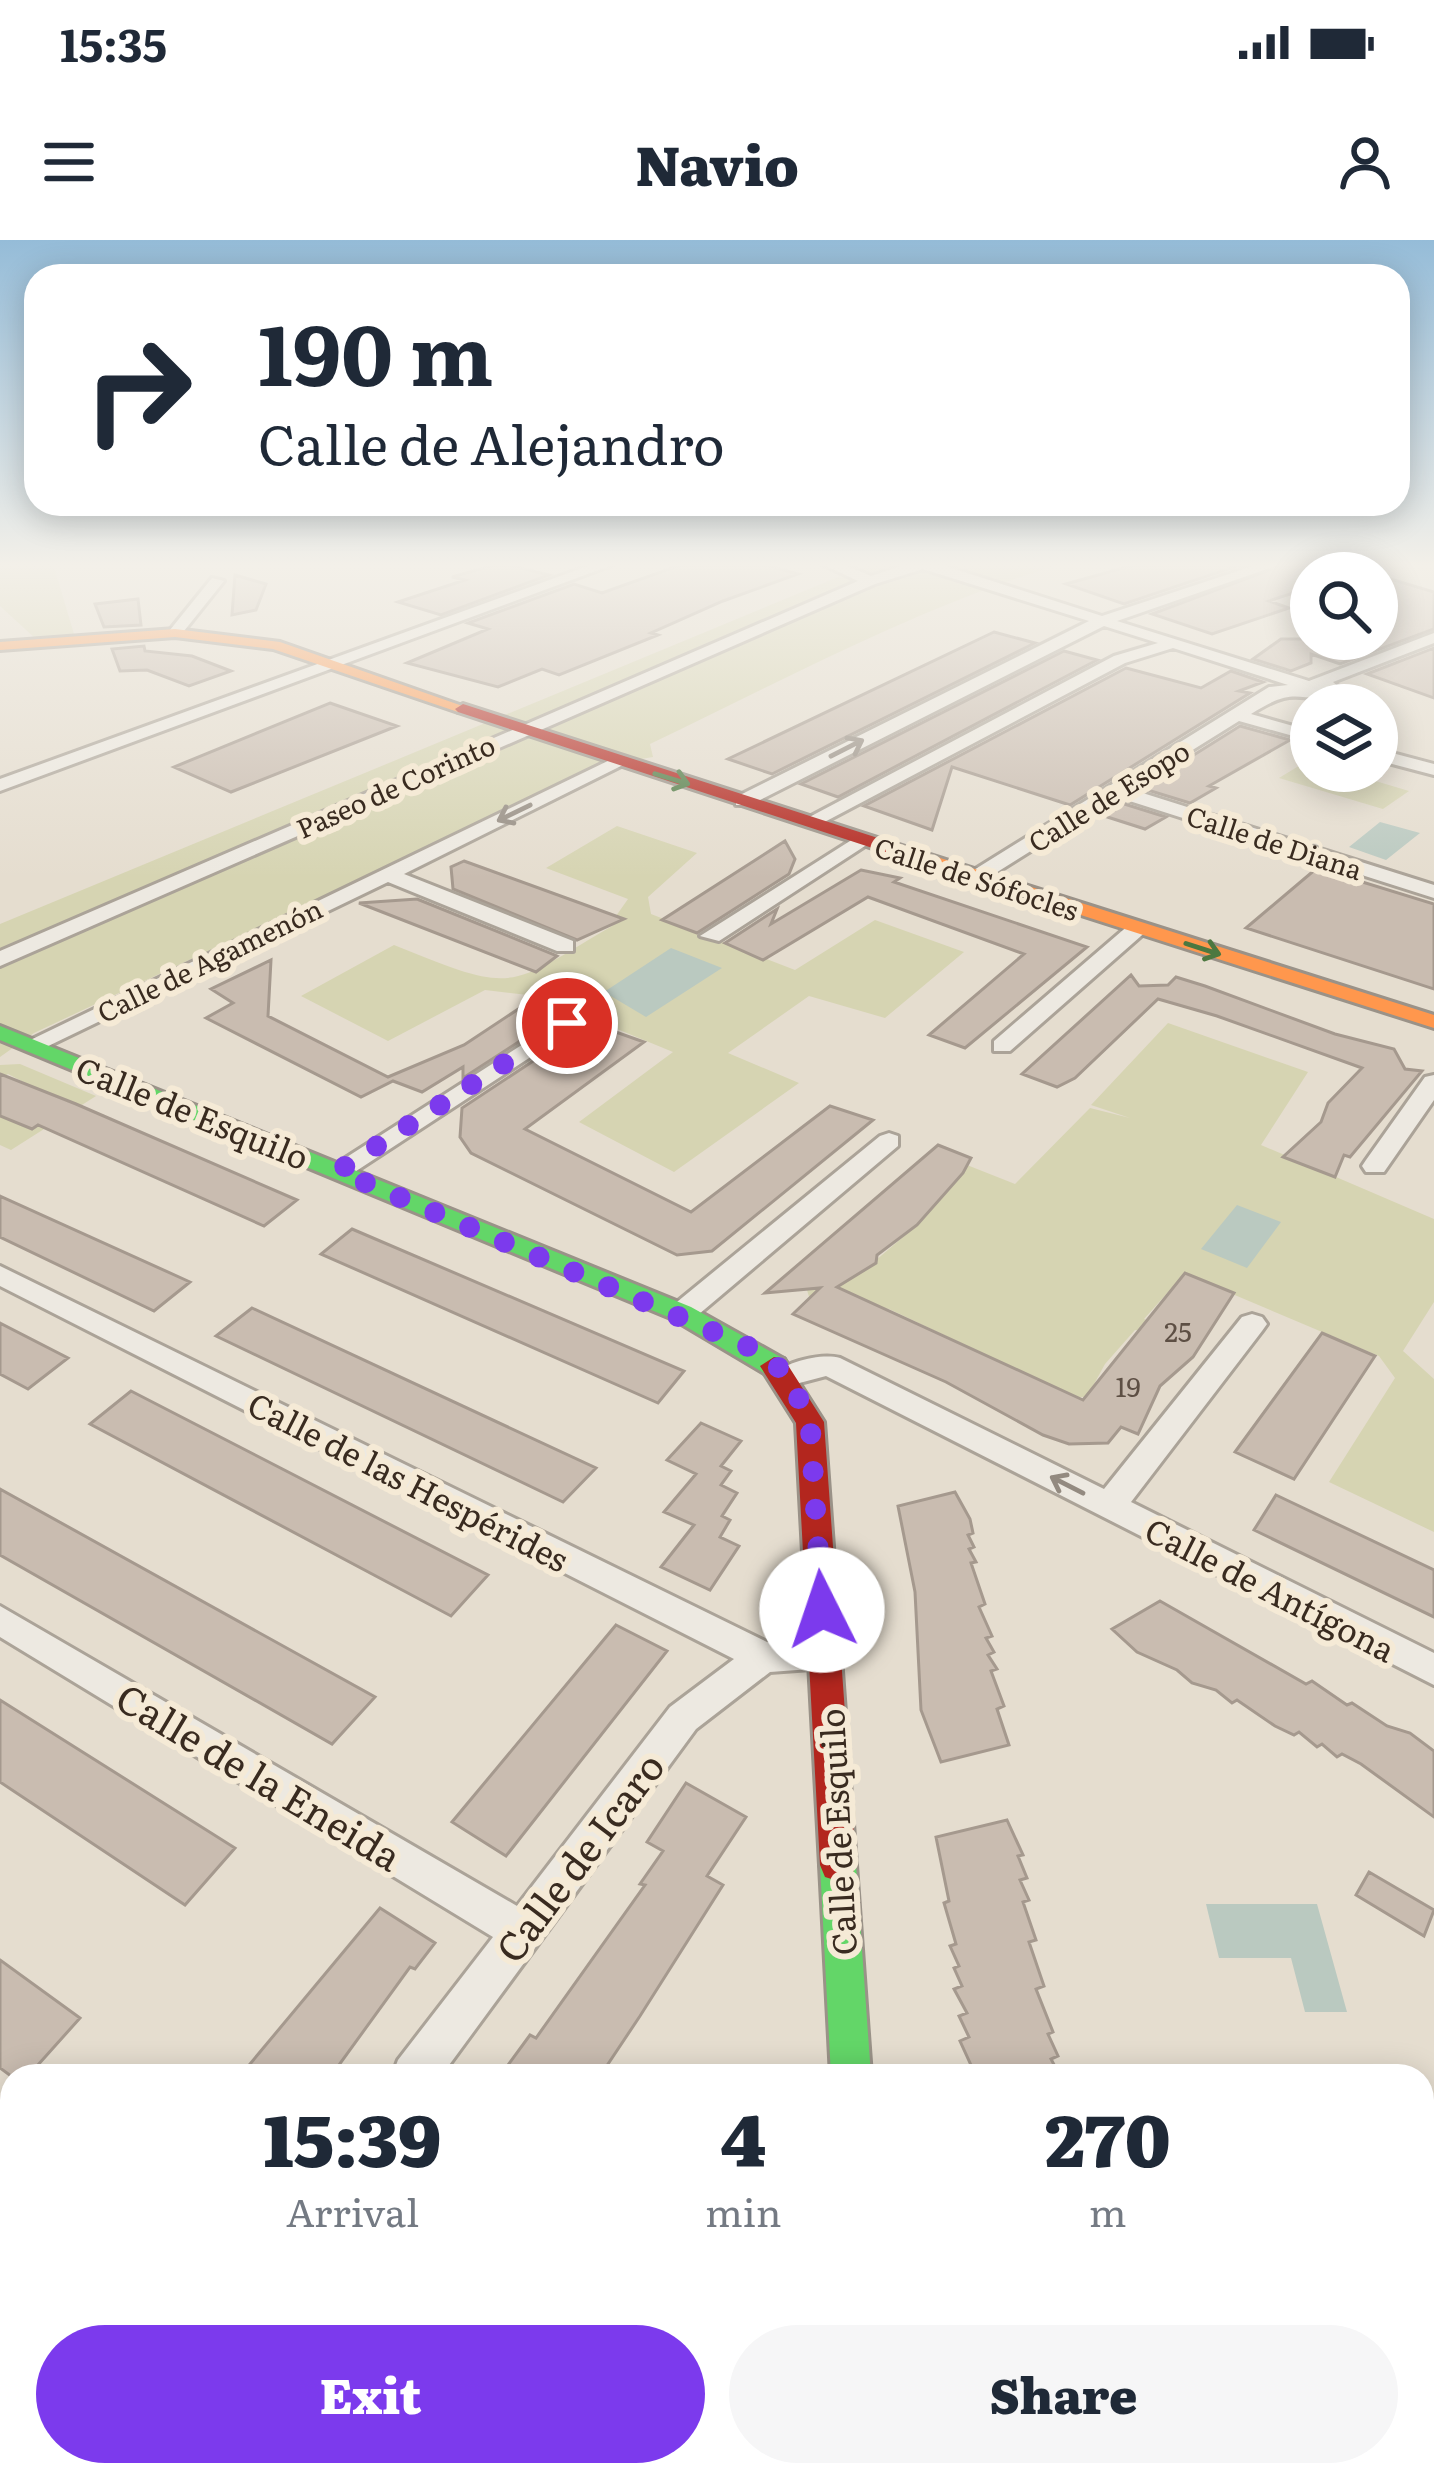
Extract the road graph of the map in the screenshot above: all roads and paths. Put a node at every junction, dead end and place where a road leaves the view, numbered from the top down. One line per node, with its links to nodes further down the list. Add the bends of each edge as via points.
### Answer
1 (313, 668): 17 (street)
2 (346, 668): 12 (street, Calle de Sófocles)
3 (665, 668): 12 (street, Paseo de Corinto)
4 (1008, 668): 19 (street, one-way to 4)
5 (1102, 668): 20 (street)
6 (1254, 668): 8 (street)
7 (1358, 668): 9 (street, Calle de Esopo)
8 (1306, 684)
9 (1317, 684)
10 (1290, 686): 11 (street, Calle de Esopo)
11 (1237, 716): 13 (street); 18 (street, Calle de Esopo)
12 (521, 729): 15 (street, Calle de Sófocles); 28 (street, Paseo de Corinto)
13 (1290, 730)
14 (1398, 760): 16 (street)
15 (620, 762): 19 (street, Calle de Sófocles, one-way to 19); 22 (street, Calle de Agamenón, one-way to 22)
16 (1434, 770)
17 (0, 785)
18 (1116, 791): 23 (street, Calle de Esopo); 24 (street, Calle de Diana)
19 (742, 801): 20 (street, Calle de Sófocles)
20 (810, 823): 21 (street, Calle de Sófocles)
21 (861, 840): 23 (street, Calle de Sófocles); 26 (street)
22 (386, 874): 27 (street); 32 (street, Calle de Agamenón)
23 (976, 877): 25 (street, Calle de Sófocles)
24 (1434, 892)
25 (1138, 928): 29 (street, Calle de Sófocles, one-way to 29); 33 (street)
26 (711, 936)
27 (565, 946)
28 (0, 958)
29 (1434, 1022)
30 (567, 1023): 37 (street)
31 (0, 1032): 32 (street, Calle de Esquilo)
32 (32, 1045): 37 (street, Calle de Esquilo)
33 (1001, 1046)
34 (1434, 1082): 36 (street)
35 (889, 1141): 39 (street)
36 (1375, 1166)
37 (338, 1171): 39 (street, Calle de Esquilo)
38 (0, 1276): 45 (street, Calle de las Hespérides)
39 (682, 1313): 41 (street, Calle de Esquilo, via 761,1352)
40 (1252, 1324): 42 (street, Calle de Antígona)
41 (788, 1376): 42 (street, Calle de Antígona, one-way to 41, via 829,1365); 44 (street, Calle de Esquilo, via 810,1422)
42 (1108, 1507): 46 (street, Calle de Antígona)
43 (0, 1620): 47 (street, Calle de la Eneida)
44 (825, 1657): 45 (street, Calle de las Hespérides); 49 (street, Calle de Esquilo)
45 (763, 1658): 47 (street, Calle de Icaro, via 683,1718)
46 (1434, 1670)
47 (520, 1930): 48 (street, Calle de Icaro)
48 (423, 2064)
49 (850, 2064)

